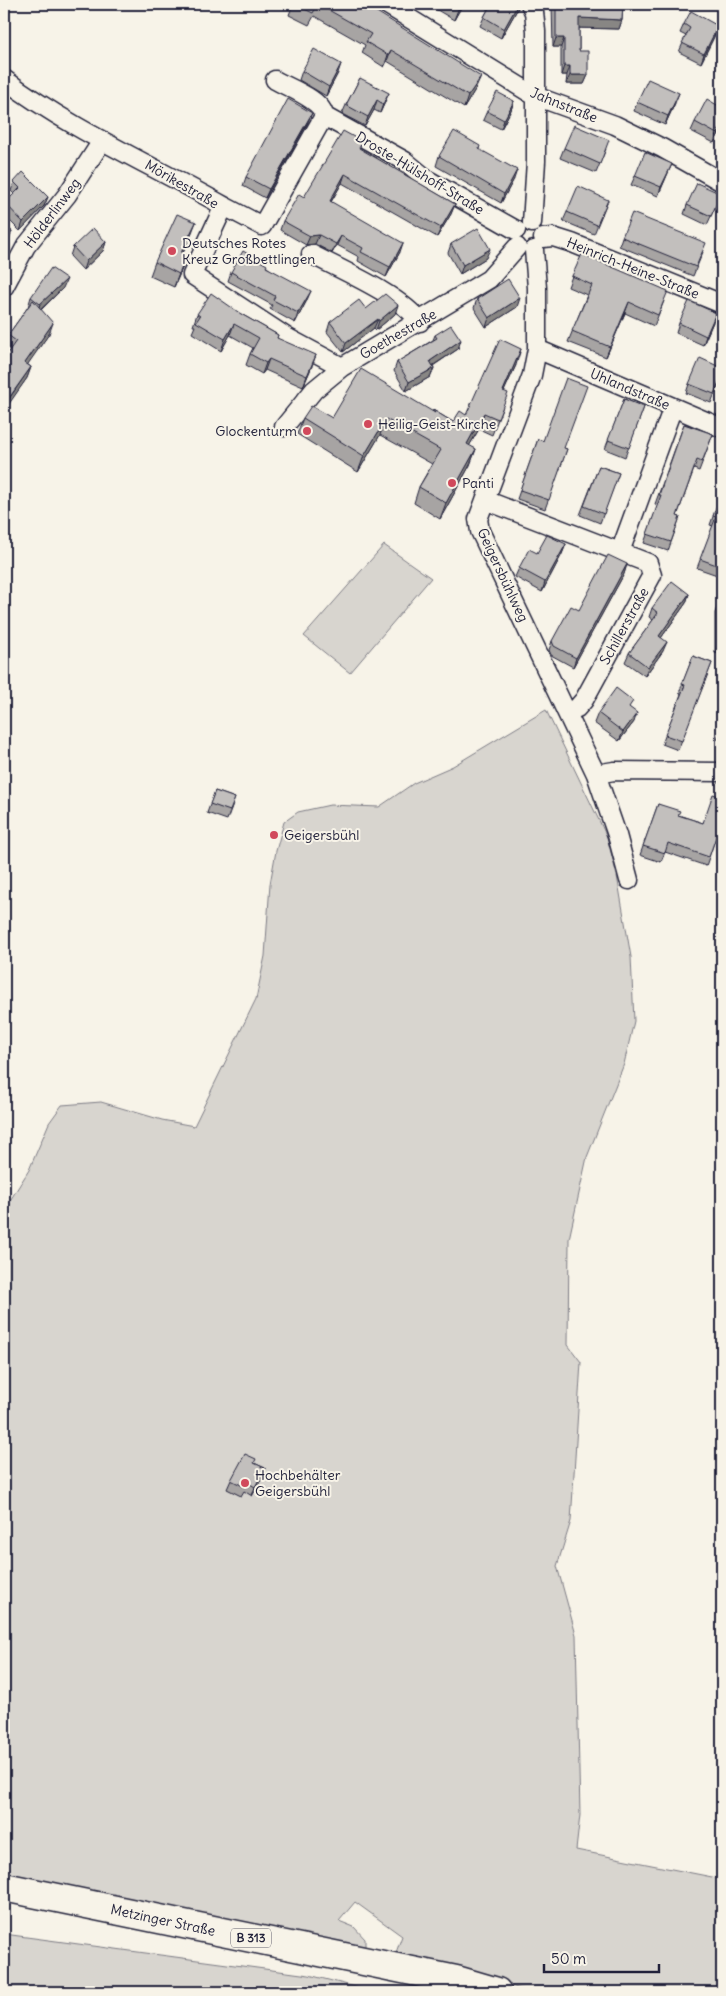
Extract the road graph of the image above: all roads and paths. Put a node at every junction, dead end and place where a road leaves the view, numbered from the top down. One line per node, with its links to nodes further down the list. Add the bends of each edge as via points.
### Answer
1 (386, 4): 5 (street, Jahnstraße)
2 (530, 4): 5 (street, Geigersbühlweg, via 536,31)
3 (4, 80): 7 (street, Mörikestraße, via 48,111)
4 (275, 80): 6 (street, Droste-Hülshoff-Straße, via 316,102)
5 (535, 96): 8 (street, Jahnstraße, via 615,125); 10 (street, Geigersbühlweg, via 536,168)
6 (324, 116): 9 (street, via 262,226); 10 (street, Droste-Hülshoff-Straße, via 405,161 428,180)
7 (102, 141): 9 (street, Mörikestraße); 12 (street, Hölderlinweg, via 67,195 26,246)
8 (722, 182)
9 (224, 206): 16 (street, Mörikestraße, via 192,275 288,338)
10 (528, 238): 13 (street, Heinrich-Heine-Straße, via 553,237 572,242); 14 (street, Goethestraße, via 489,279); 15 (street, Geigersbühlweg, via 537,288)
11 (311, 254): 14 (street, via 397,300)
12 (4, 287)
13 (722, 304)
14 (420, 322): 16 (street, Goethestraße)
15 (537, 349): 17 (street, Uhlandstraße); 20 (street, Geigersbühlweg, via 532,375)
16 (342, 367): 18 (street, Goethestraße, via 314,390)
17 (673, 407): 19 (street, Uhlandstraße); 21 (street)
18 (284, 427)
19 (722, 428)
20 (484, 500): 21 (street); 22 (street, Geigersbühlweg, via 478,519 480,531)
21 (620, 552): 22 (street, Schillerstraße, via 648,563 652,576 584,700)
22 (567, 713): 24 (street, Geigersbühlweg)
23 (722, 772): 24 (street, via 614,771)
24 (596, 774): 25 (street, Geigersbühlweg)
25 (629, 880)
26 (4, 1888): 27 (main road, Metzinger Straße / B 313, via 456,1980)
27 (497, 1992)

